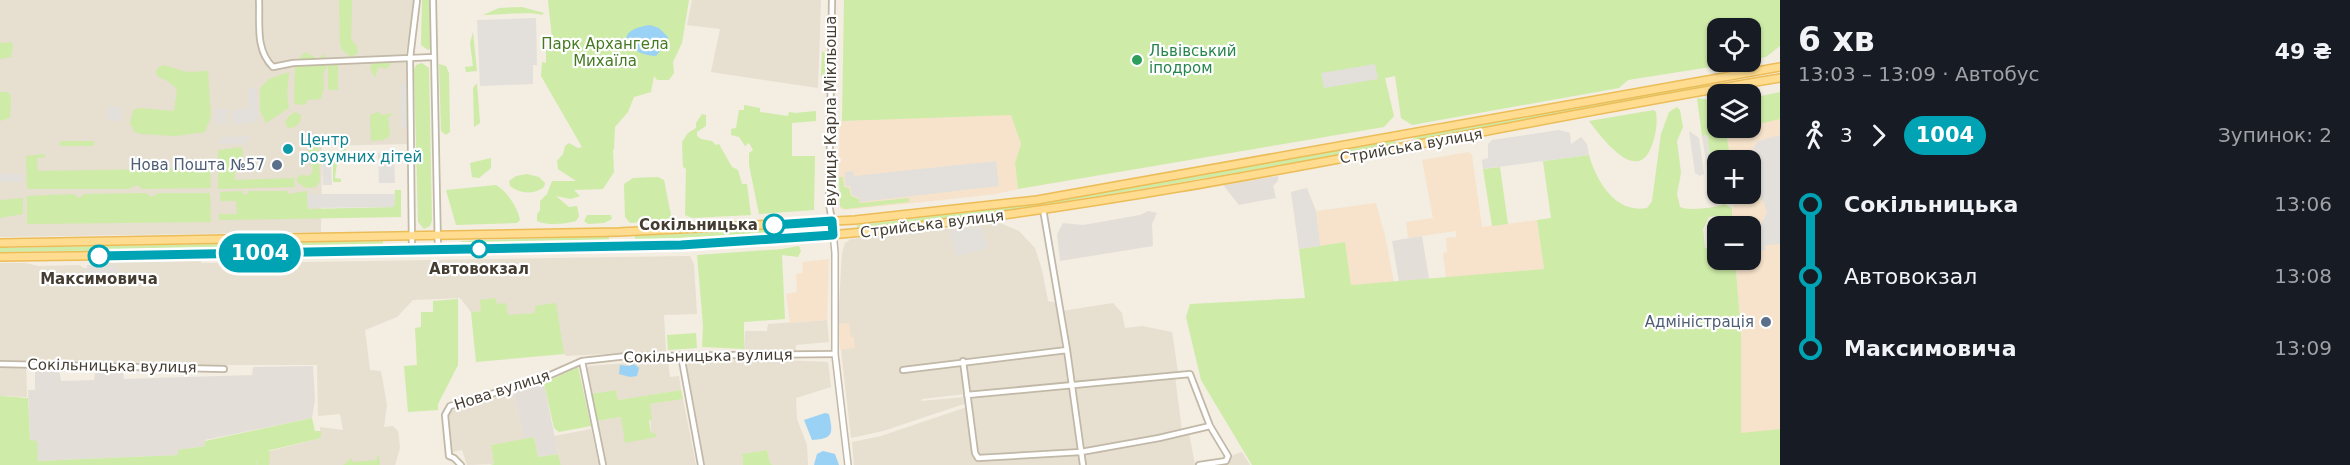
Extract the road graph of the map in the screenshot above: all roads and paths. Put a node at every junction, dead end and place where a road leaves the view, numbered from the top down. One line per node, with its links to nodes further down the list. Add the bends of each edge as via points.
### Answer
1 (259, 0): 6 (street, via 260,48 273,67)
2 (417, 0): 6 (street)
3 (433, 0): 5 (street)
4 (832, 0): 14 (street, вулиця Карла Мікльоша)
5 (434, 57): 6 (street); 20 (street)
6 (410, 58): 19 (street)
7 (1780, 67): 8 (main road, Стрийська вулиця)
8 (1722, 77): 10 (main road); 14 (main road, Стрийська вулиця, via 1037,200)
9 (1780, 78): 11 (main road, Стрийська вулиця)
10 (1723, 84)
11 (1746, 84)
12 (1707, 91): 13 (main road, Стрийська вулиця)
13 (1043, 210): 17 (main road, Стрийська вулиця); 28 (street)
14 (832, 221): 15 (main road, Стрийська вулиця); 17 (street)
15 (620, 232): 16 (main road, Стрийська вулиця); 22 (main road)
16 (453, 235): 20 (main road, Стрийська вулиця); 25 (main road)
17 (833, 235): 22 (main road, Стрийська вулиця); 29 (street)
18 (385, 236): 19 (main road, Стрийська вулиця); 21 (main road, Стрийська вулиця); 26 (main road)
19 (412, 236): 20 (main road, Стрийська вулиця); 23 (street)
20 (438, 236): 24 (street)
21 (0, 243)
22 (620, 246): 25 (main road, Стрийська вулиця)
23 (412, 250): 24 (main road, Стрийська вулиця); 26 (main road, Стрийська вулиця)
24 (438, 250): 25 (main road, Стрийська вулиця)
25 (454, 250)
26 (385, 251): 27 (main road, Стрийська вулиця)
27 (0, 257)
28 (1067, 350): 32 (street); 36 (street)
29 (835, 354): 30 (street, Сокільницька вулиця); 44 (street)
30 (681, 355): 31 (street, Сокільницька вулиця); 43 (street)
31 (582, 361): 41 (street, Нова вулиця, via 539,380 448,408 448,456); 42 (street)
32 (963, 361): 35 (street); 37 (street)
33 (0, 364): 34 (street, Сокільницька вулиця)
34 (224, 369)
35 (903, 370)
36 (1071, 385): 37 (street); 38 (street, via 1190,374); 39 (street)
37 (967, 395): 40 (street, via 978,458)
38 (1210, 426): 39 (street); 47 (street, via 1228,459)
39 (1081, 452): 40 (street); 46 (street)
40 (1012, 456): 45 (street)
41 (461, 465)
42 (603, 465)
43 (701, 465)
44 (848, 465)
45 (1014, 465)
46 (1083, 465)
47 (1199, 465)

